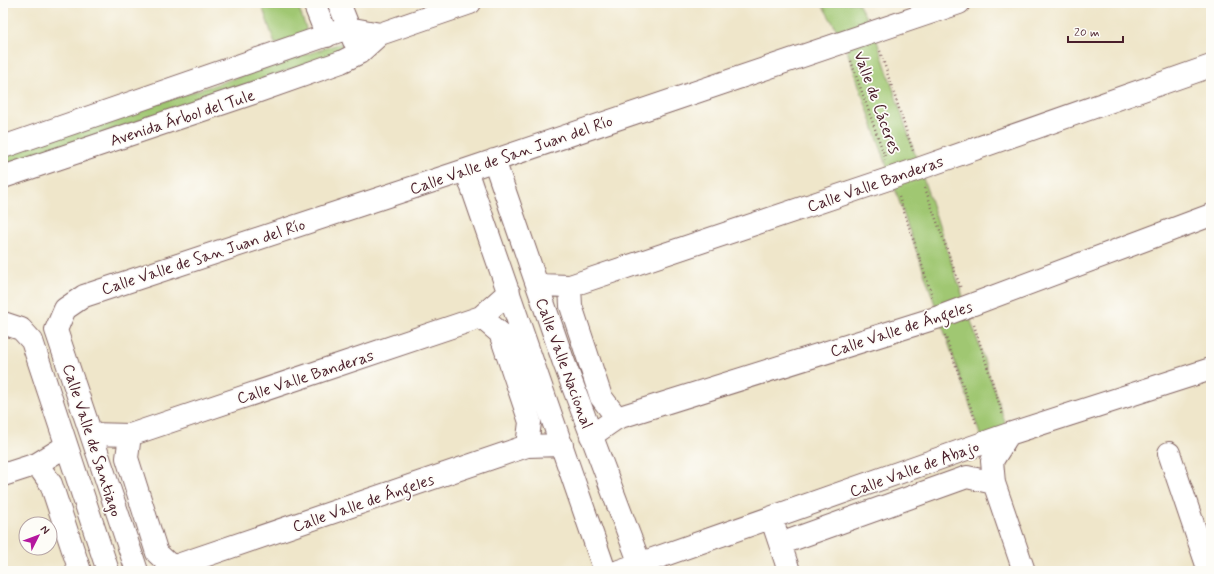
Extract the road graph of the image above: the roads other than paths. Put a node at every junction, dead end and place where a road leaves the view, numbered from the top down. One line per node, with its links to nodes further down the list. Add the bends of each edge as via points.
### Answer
1 (314, 3): 7 (street)
2 (339, 3): 5 (street)
3 (470, 3): 6 (street)
4 (959, 3): 11 (street, Calle Valle de San Juan del Río)
5 (348, 28): 6 (street); 7 (street, Avenida Árbol del Tule); 8 (street)
6 (380, 34): 8 (street, Avenida Árbol del Tule)
7 (327, 36): 10 (street, Avenida Árbol del Tule)
8 (359, 53): 13 (street, Avenida Árbol del Tule, via 341,62 253,93)
9 (1211, 66): 16 (street, Calle Valle Banderas, via 918,169)
10 (3, 147)
11 (494, 160): 12 (street, Calle Valle de San Juan del Río); 15 (street, Calle Valle Nacional)
12 (466, 170): 17 (street, Calle Valle Nacional); 18 (street, Calle Valle de San Juan del Río, via 84,296)
13 (3, 177)
14 (1211, 215): 24 (street, Calle Valle de Ángeles, via 939,317)
15 (537, 285): 16 (street, Calle Valle Banderas); 21 (street, Calle Valle Nacional)
16 (570, 286): 24 (street, via 571,306 601,397)
17 (509, 292): 19 (street, Calle Valle Banderas); 23 (street, Calle Valle Nacional)
18 (65, 309): 25 (street, Calle Valle de Santiago, via 56,330)
19 (481, 318): 26 (street, Calle Valle Banderas); 31 (street, via 500,333 530,422)
20 (12, 326): 30 (street, Calle Valle de Santiago, via 32,341)
21 (563, 360): 23 (street); 28 (street, Calle Valle Nacional)
22 (1211, 368): 27 (street, Calle Valle de Abajo)
23 (536, 369): 29 (street, Calle Valle Nacional)
24 (617, 418): 28 (street, Calle Valle de Ángeles)
25 (91, 434): 26 (street, Calle Valle Banderas); 36 (street, Calle Valle de Santiago)
26 (130, 434): 41 (street, via 127,458 157,553)
27 (1009, 434): 35 (street, via 992,461); 37 (street, Calle Valle de Abajo)
28 (591, 436): 40 (street, Calle Valle Nacional)
29 (562, 445): 31 (street, Calle Valle de Ángeles); 45 (street, Calle Valle Nacional)
30 (66, 446): 33 (street); 38 (street, Calle Valle de Santiago)
31 (527, 446): 41 (street, Calle Valle de Ángeles)
32 (1169, 453): 49 (street)
33 (37, 464): 34 (street); 42 (street, via 51,484)
34 (3, 475)
35 (994, 483): 39 (street, Calle Valle de Abajo, via 968,477); 48 (street)
36 (116, 511): 38 (street); 44 (street, Calle Valle de Santiago)
37 (771, 519): 39 (street); 40 (street, Calle Valle de Abajo)
38 (90, 521): 43 (street, Calle Valle de Santiago)
39 (780, 544): 47 (street)
40 (640, 564): 46 (street, Calle Valle de Abajo)
41 (169, 569)
42 (80, 571)
43 (108, 571)
44 (137, 571)
45 (605, 571)
46 (619, 571)
47 (789, 571)
48 (1024, 571)
49 (1208, 571)

